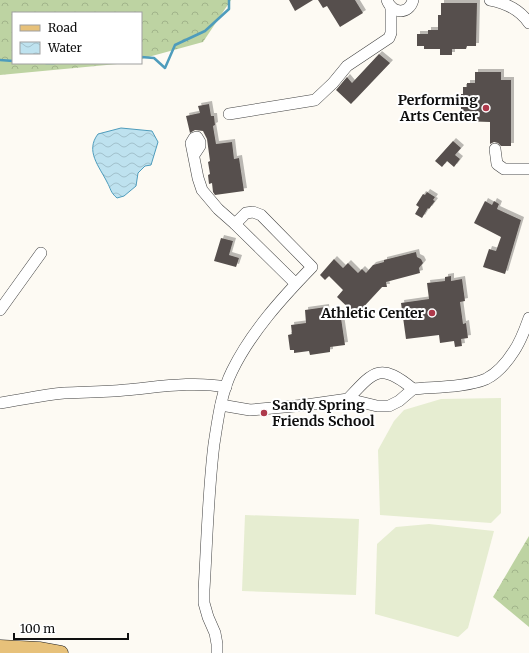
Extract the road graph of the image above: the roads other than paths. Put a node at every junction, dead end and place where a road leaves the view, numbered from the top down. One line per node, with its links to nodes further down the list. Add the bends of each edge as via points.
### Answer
1 (414, 0): 3 (lane, via 406,10 396,11)
2 (490, 0): 4 (lane, via 517,10)
3 (389, 4): 5 (lane, via 389,38 347,66 315,100)
4 (529, 24)
5 (228, 114)
6 (494, 149): 8 (lane, via 497,164 504,169)
7 (194, 155): 9 (lane, via 202,190)
8 (529, 169)
9 (235, 224): 11 (lane); 11 (lane, via 246,213 261,215 312,267)
10 (41, 253): 12 (lane)
11 (296, 284): 14 (lane, via 262,324 245,349 232,370)
12 (0, 310)
13 (529, 318): 15 (lane, via 507,362 485,379 468,384)
14 (226, 387): 17 (lane, via 186,384 64,393); 18 (lane)
15 (413, 389): 16 (lane, via 389,406 377,406); 16 (lane, via 400,378 386,372 377,373 368,378)
16 (348, 399): 18 (lane, via 250,410)
17 (0, 403)
18 (221, 406): 21 (lane, via 210,480 204,590 204,603 215,633)
19 (0, 647): 20 (main road)
20 (61, 653)
21 (217, 653)

